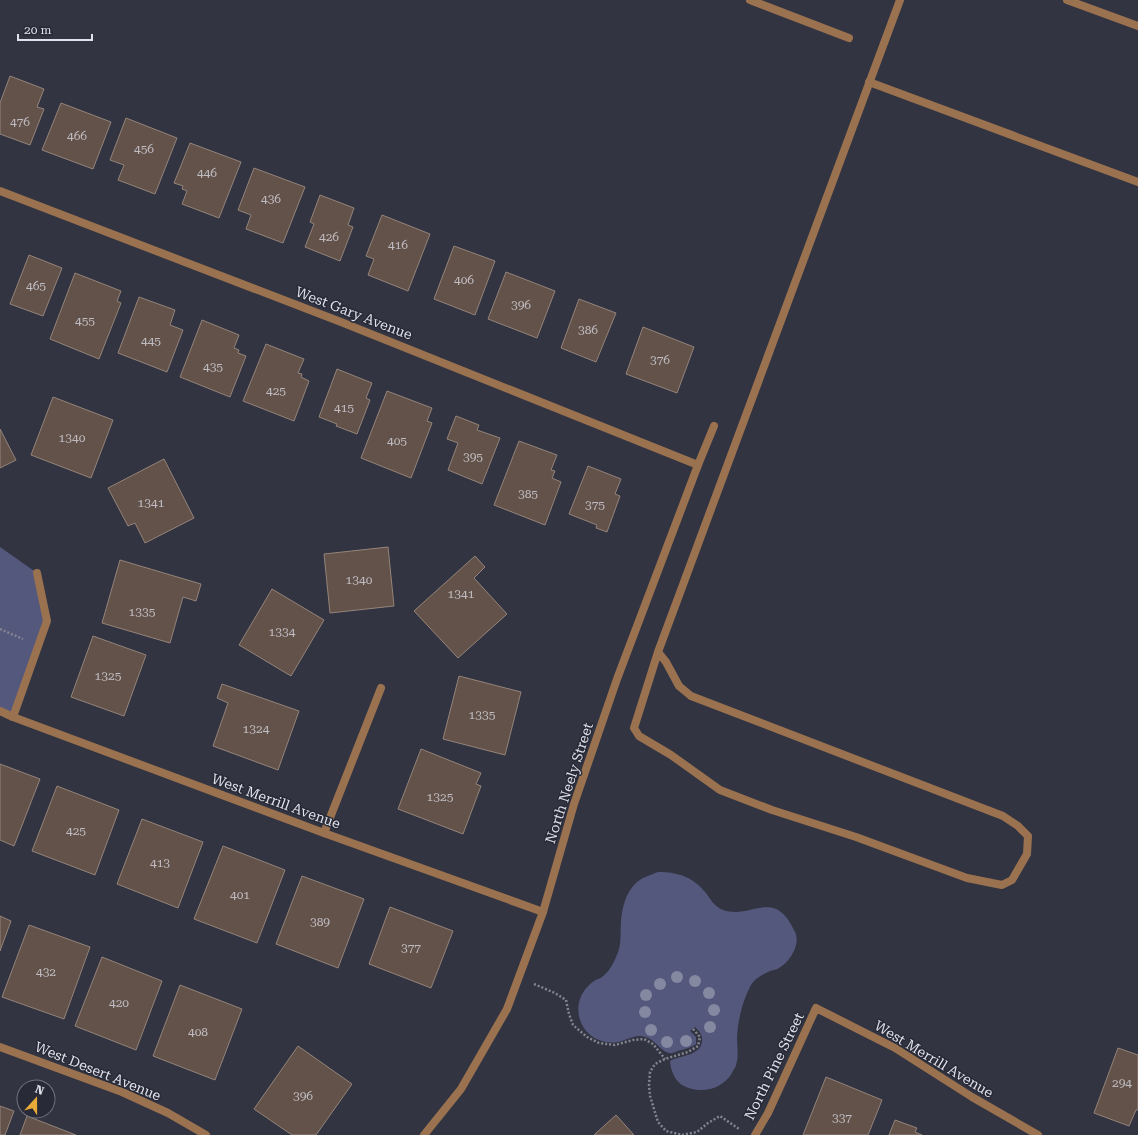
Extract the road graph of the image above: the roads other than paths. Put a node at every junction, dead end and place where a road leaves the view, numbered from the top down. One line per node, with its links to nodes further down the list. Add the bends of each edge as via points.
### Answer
1 (750, 0): 5 (street)
2 (900, 0): 6 (street)
3 (1067, 0): 4 (street)
4 (1138, 26)
5 (849, 38)
6 (870, 82): 7 (street); 12 (street)
7 (1138, 182)
8 (0, 191): 10 (street, West Gary Avenue, via 341,322)
9 (714, 426): 10 (street, North Neely Street)
10 (698, 465): 17 (street, North Neely Street, via 617,679 574,804)
11 (37, 573): 15 (street, via 47,621)
12 (658, 652): 12 (street, via 634,728 639,736 720,790 967,878 1002,885 1012,880 1027,854 1028,836 1004,816 691,696 678,686)
13 (381, 688): 16 (street)
14 (0, 711): 15 (street, West Merrill Avenue)
15 (13, 717): 16 (street, West Merrill Avenue)
16 (324, 833): 17 (street, West Merrill Avenue)
17 (544, 912): 21 (street, North Neely Street, via 507,1009 460,1089)
18 (816, 1008): 22 (street, North Pine Street, via 768,1113); 23 (street, West Merrill Avenue, via 895,1048)
19 (0, 1047): 20 (street, West Desert Avenue, via 122,1092 168,1113)
20 (206, 1135)
21 (424, 1135)
22 (755, 1135)
23 (1038, 1135)

